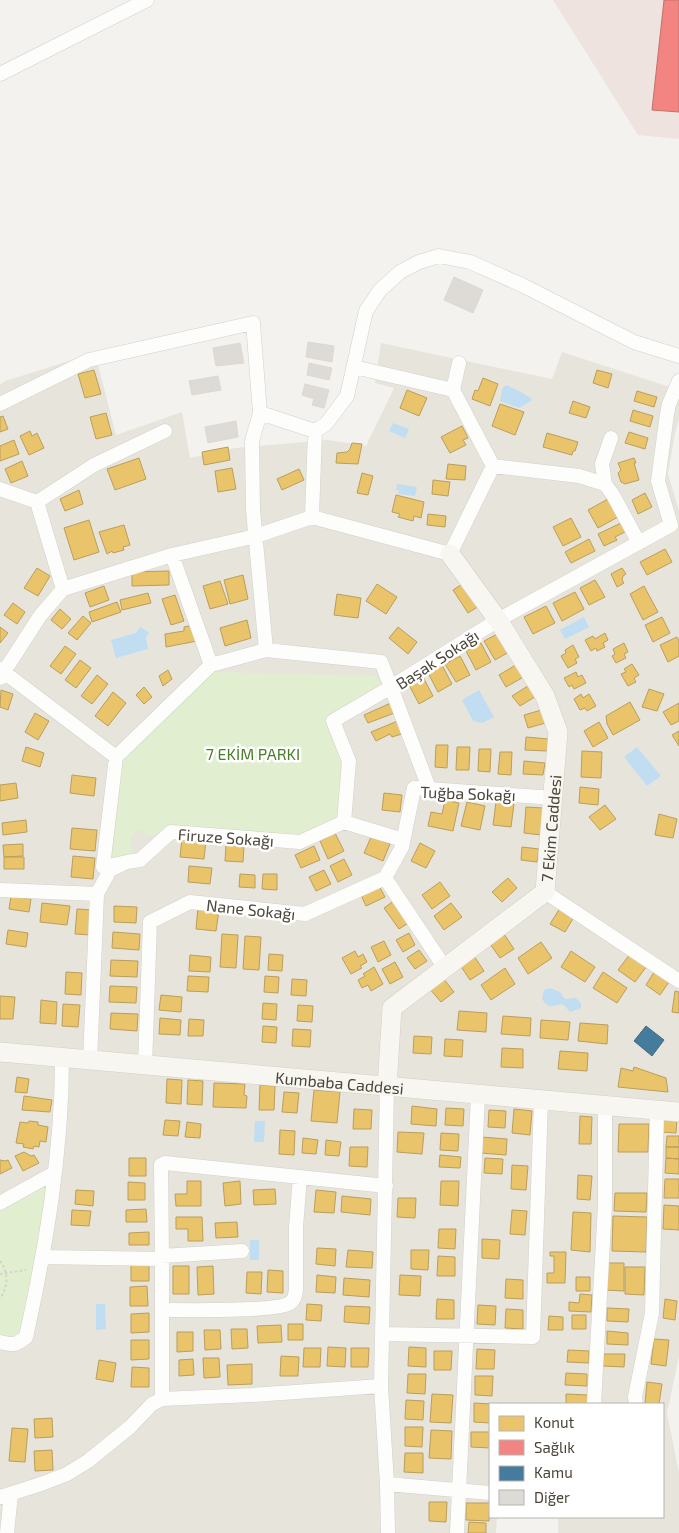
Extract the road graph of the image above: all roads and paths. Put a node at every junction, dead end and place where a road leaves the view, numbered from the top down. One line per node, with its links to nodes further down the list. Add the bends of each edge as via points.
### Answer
1 (146, 0): 2 (street)
2 (0, 74)
3 (679, 356): 5 (street, via 634,342 470,262 439,256 400,272 380,290 366,311)
4 (459, 363): 7 (street)
5 (354, 367): 7 (street); 11 (street, via 348,396 326,424)
6 (679, 381): 19 (street, Başak Sokağı, via 669,404 658,481 671,525)
7 (453, 390): 13 (street)
8 (0, 404): 9 (street, via 89,360 253,323)
9 (260, 413): 11 (street); 18 (street, via 252,441)
10 (165, 431): 16 (street, via 94,465)
11 (315, 431): 17 (street)
12 (611, 438): 14 (street, via 602,464)
13 (493, 466): 14 (street, via 579,476); 20 (street)
14 (605, 484): 19 (street)
15 (0, 489): 16 (street)
16 (37, 502): 22 (street)
17 (312, 517): 18 (street); 20 (street)
18 (256, 536): 21 (street); 24 (street)
19 (639, 543): 23 (street, Başak Sokağı)
20 (450, 554): 23 (street, 7 Ekim Caddesi)
21 (172, 555): 22 (street); 25 (street)
22 (63, 590): 26 (street, via 40,616)
23 (498, 620): 27 (street, Başak Sokağı); 30 (street, 7 Ekim Caddesi, via 545,696 558,732)
24 (266, 650): 25 (street); 27 (street, via 381,662)
25 (211, 665): 28 (street)
26 (1, 673): 28 (street)
27 (391, 687): 29 (street, Başak Sokağı); 31 (street, via 333,721 350,761)
28 (116, 757): 33 (street, via 103,866)
29 (429, 788): 30 (street, Tuğba Sokağı); 32 (street, Tuğba Sokağı, via 414,788)
30 (554, 798): 36 (street, 7 Ekim Caddesi)
31 (344, 822): 32 (street); 33 (street, Firuze Sokağı, via 300,842 171,832 140,860)
32 (403, 840): 34 (street, Tuğba Sokağı)
33 (127, 862): 37 (street, Firuze Sokağı, via 110,870)
34 (385, 878): 38 (street); 43 (street, Nane Sokağı, via 305,914 190,902 150,922)
35 (0, 890): 37 (street)
36 (545, 892): 38 (street, 7 Ekim Caddesi); 39 (street)
37 (98, 894): 42 (street, Firuze Sokağı)
38 (445, 968): 44 (street, 7 Ekim Caddesi, via 392,1008)
39 (679, 981)
40 (0, 1052): 41 (street, Kumbaba Caddesi)
41 (62, 1059): 42 (street, Kumbaba Caddesi); 50 (street, via 60,1137)
42 (90, 1061): 43 (street, Kumbaba Caddesi)
43 (145, 1066): 44 (street, Kumbaba Caddesi)
44 (387, 1087): 45 (street, Kumbaba Caddesi); 52 (street)
45 (478, 1094): 46 (street, Kumbaba Caddesi); 63 (street)
46 (541, 1100): 47 (street, Kumbaba Caddesi); 63 (street, via 533,1337)
47 (605, 1105): 48 (street, Kumbaba Caddesi); 67 (street, via 604,1205)
48 (657, 1110): 49 (street, Kumbaba Caddesi); 68 (street, via 652,1313)
49 (679, 1112)
50 (54, 1172): 53 (street); 57 (street)
51 (300, 1177): 52 (street); 55 (street, via 161,1165); 61 (street, via 296,1290 290,1304 242,1309)
52 (386, 1186): 62 (street)
53 (0, 1203)
54 (242, 1251): 55 (street)
55 (162, 1258): 57 (street); 61 (street)
56 (0, 1261): 58 (path)
57 (42, 1262): 58 (path); 64 (street, via 26,1337 12,1345)
58 (6, 1273): 59 (path); 60 (path, via 7,1282)
59 (0, 1274)
60 (0, 1299)
61 (162, 1310): 66 (street)
62 (383, 1334): 63 (street); 65 (street)
63 (467, 1336): 70 (street)
64 (0, 1342)
65 (382, 1386): 66 (street); 69 (street)
66 (162, 1399): 72 (street, via 152,1404 130,1427 88,1461 67,1474)
67 (594, 1403)
68 (636, 1403)
69 (387, 1484): 70 (street); 74 (street)
70 (459, 1491): 71 (street); 75 (street)
71 (489, 1493)
72 (6, 1495): 73 (street)
73 (7, 1533)
74 (388, 1533)
75 (457, 1533)

